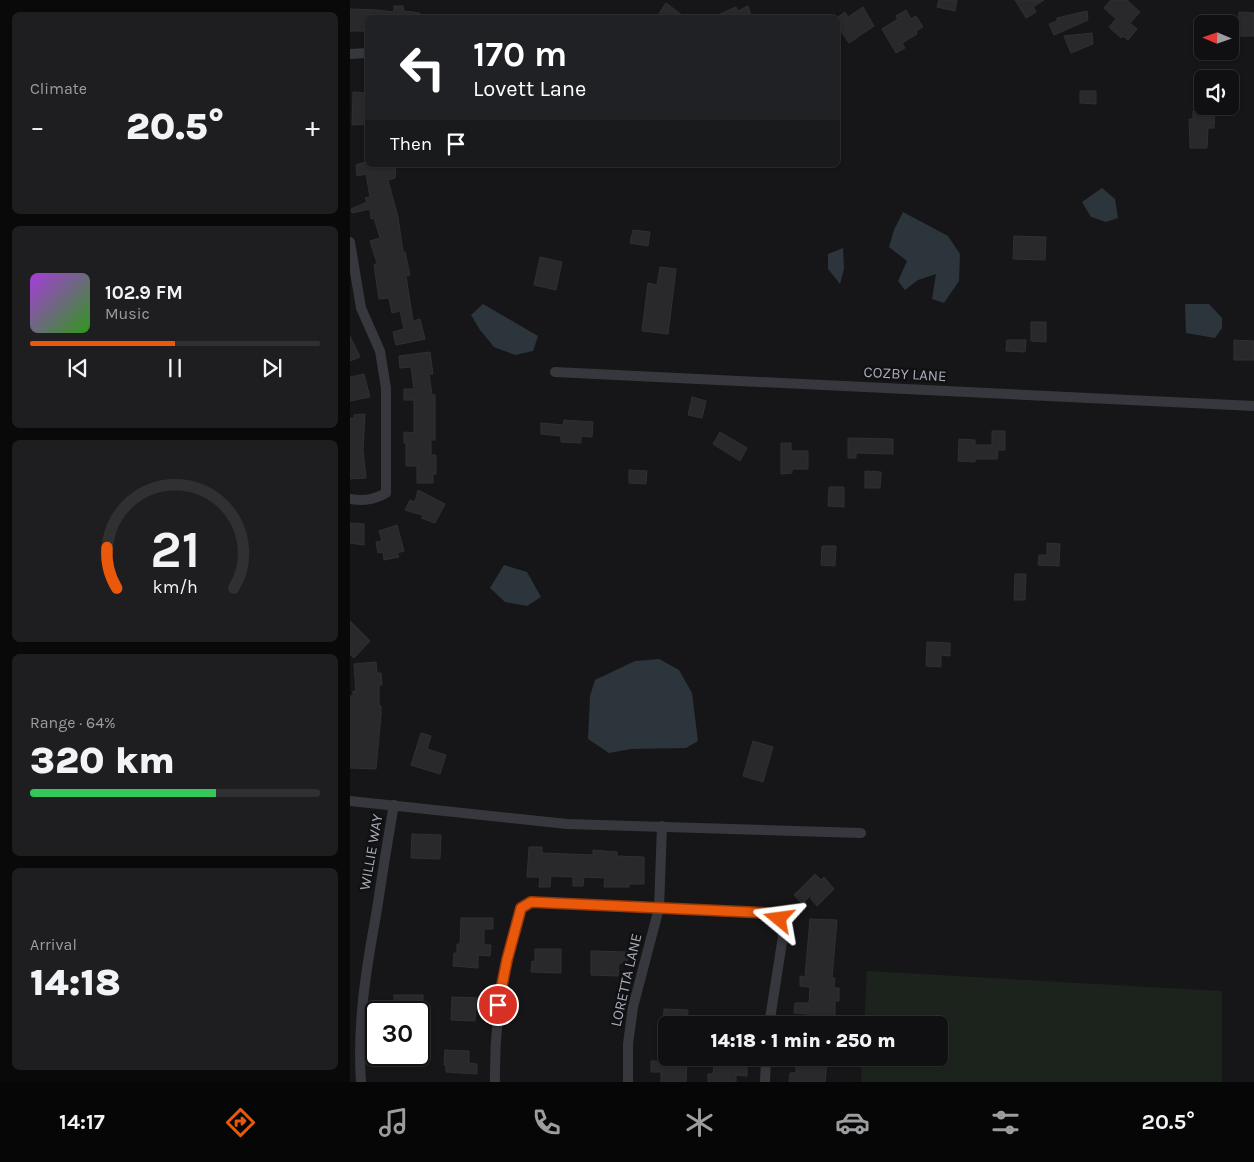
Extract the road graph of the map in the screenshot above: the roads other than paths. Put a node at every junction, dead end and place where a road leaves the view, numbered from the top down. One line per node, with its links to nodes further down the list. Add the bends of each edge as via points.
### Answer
1 (365, 53): 2 (street)
2 (350, 54)
3 (350, 242): 6 (street, via 361,308 380,352 386,388 386,493 377,499)
4 (555, 372): 5 (street, COZBY LANE)
5 (1254, 406)
6 (350, 499)
7 (350, 801): 8 (street)
8 (394, 805): 9 (street, via 567,824); 14 (street, WILLIE WAY, via 363,996)
9 (662, 826): 10 (street); 11 (street, LORETTA LANE)
10 (862, 833)
11 (658, 908): 12 (street, via 768,913 779,919 784,936); 15 (street, via 531,902 521,908 498,1005); 16 (street, LORETTA LANE, via 633,1007 628,1044)
12 (771, 1016)
13 (766, 1066): 17 (street)
14 (361, 1082)
15 (495, 1082)
16 (628, 1082)
17 (765, 1082)

